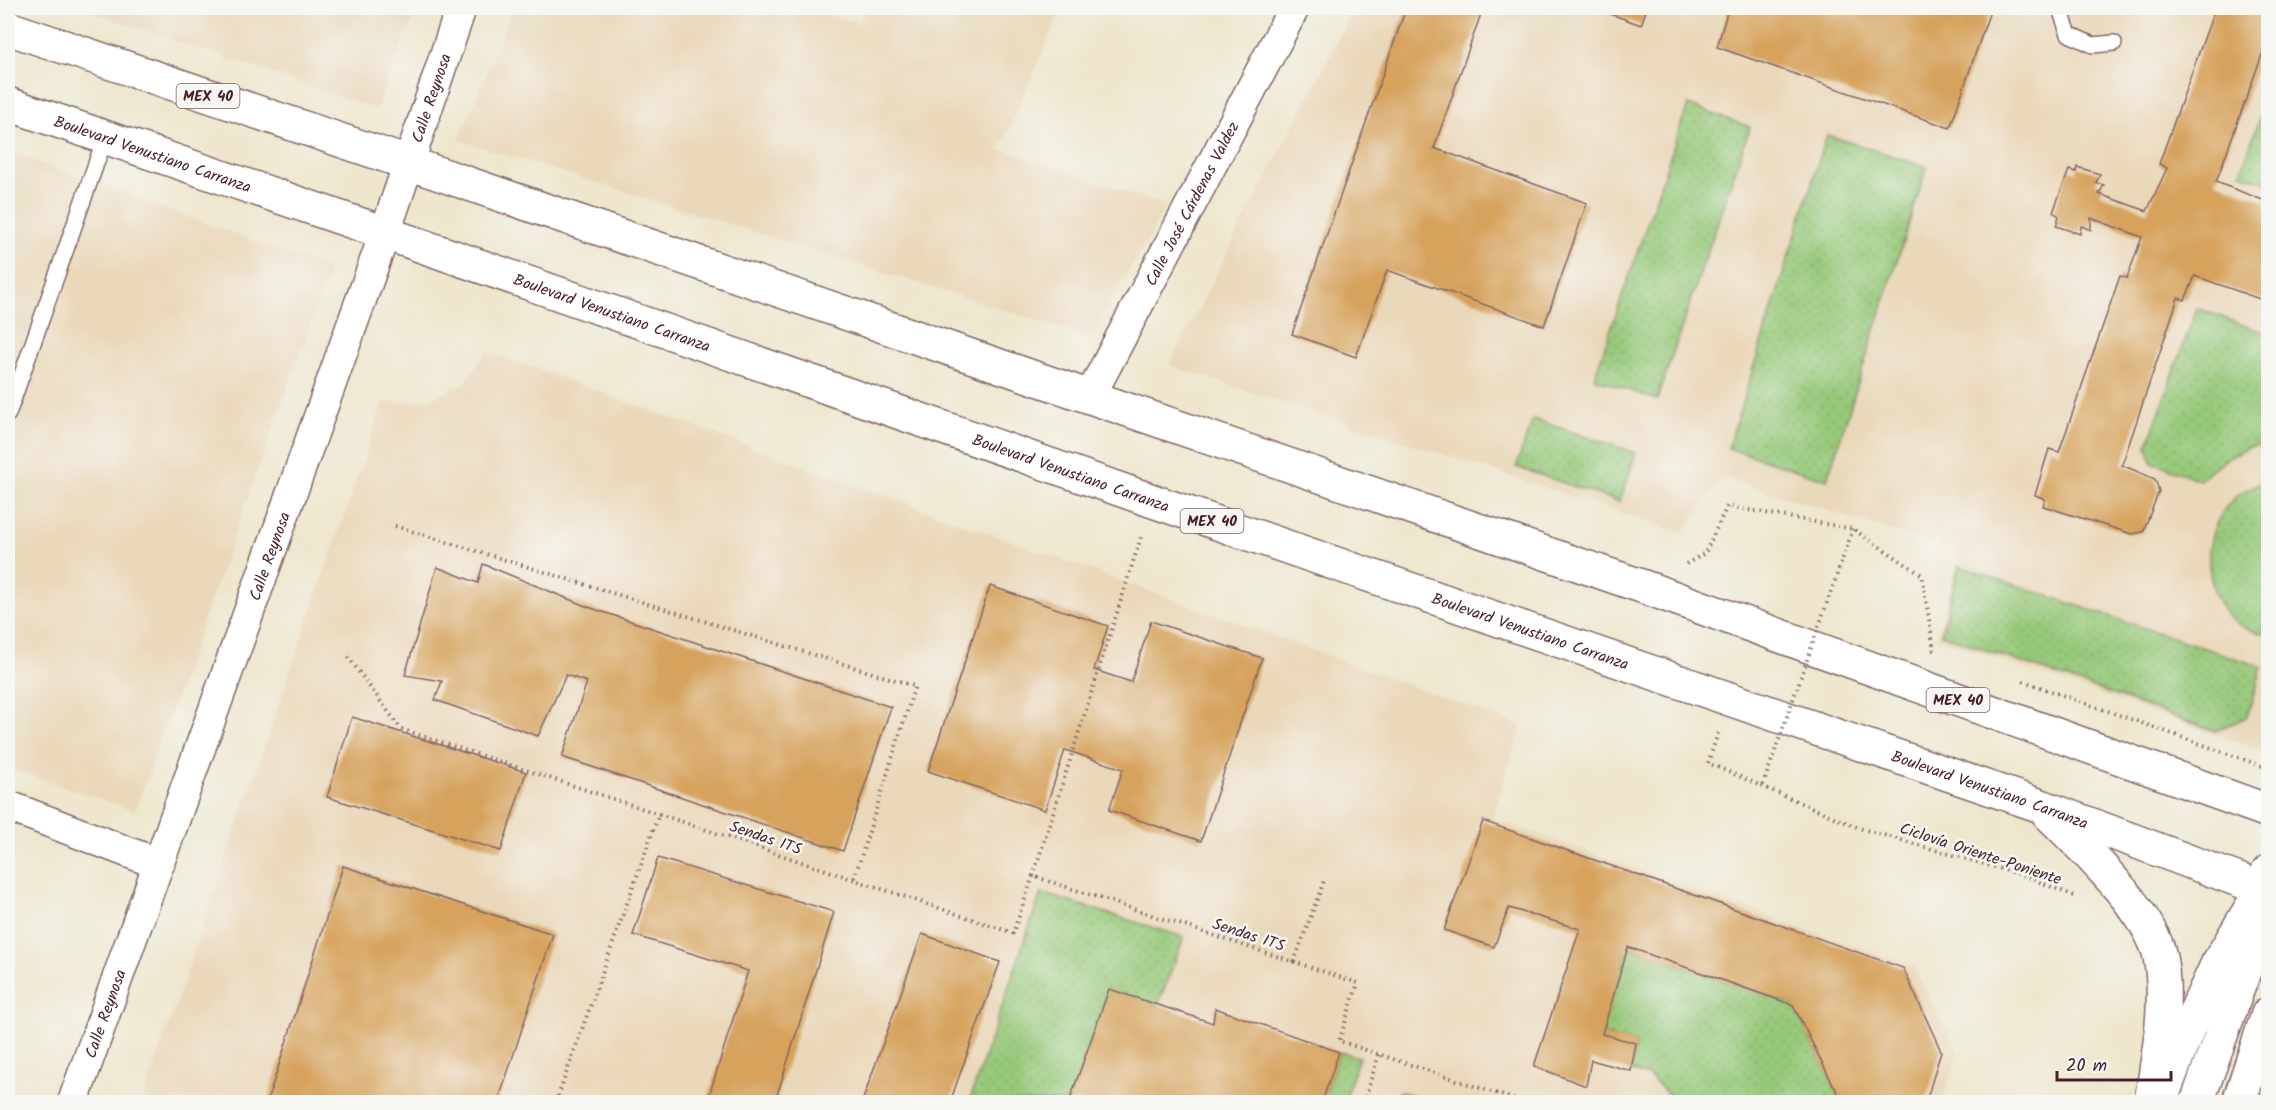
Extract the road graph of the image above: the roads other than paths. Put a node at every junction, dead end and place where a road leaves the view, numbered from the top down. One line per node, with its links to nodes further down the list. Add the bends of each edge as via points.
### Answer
1 (461, 8): 8 (street, Calle Reynosa)
2 (1293, 8): 10 (street, Calle José Cárdenas Valdez)
3 (2061, 8): 5 (lane, via 2069,34 2093,45)
4 (8, 28): 8 (main road, MEX 40)
5 (2114, 43)
6 (8, 104): 7 (main road, Boulevard Venustiano Carranza / MEX 40)
7 (105, 138): 9 (main road, Boulevard Venustiano Carranza / MEX 40); 11 (lane)
8 (408, 163): 9 (street, Calle Reynosa); 10 (main road, MEX 40)
9 (385, 233): 13 (main road, Boulevard Venustiano Carranza / MEX 40); 15 (street, Calle Reynosa)
10 (1089, 398): 14 (main road, MEX 40, via 1647,588)
11 (8, 414)
12 (8, 806): 15 (street)
13 (2041, 806): 16 (main road, Boulevard Venustiano Carranza / MEX 40); 19 (main road, via 2110,876 2146,925 2160,955 2164,997)
14 (2268, 811)
15 (159, 864): 18 (street, Calle Reynosa)
16 (2266, 884): 20 (main road, via 2217,965); 21 (main road, via 2251,952)
17 (2268, 1014): 22 (main road)
18 (73, 1102)
19 (2151, 1102)
20 (2160, 1102)
21 (2197, 1102)
22 (2239, 1102)

